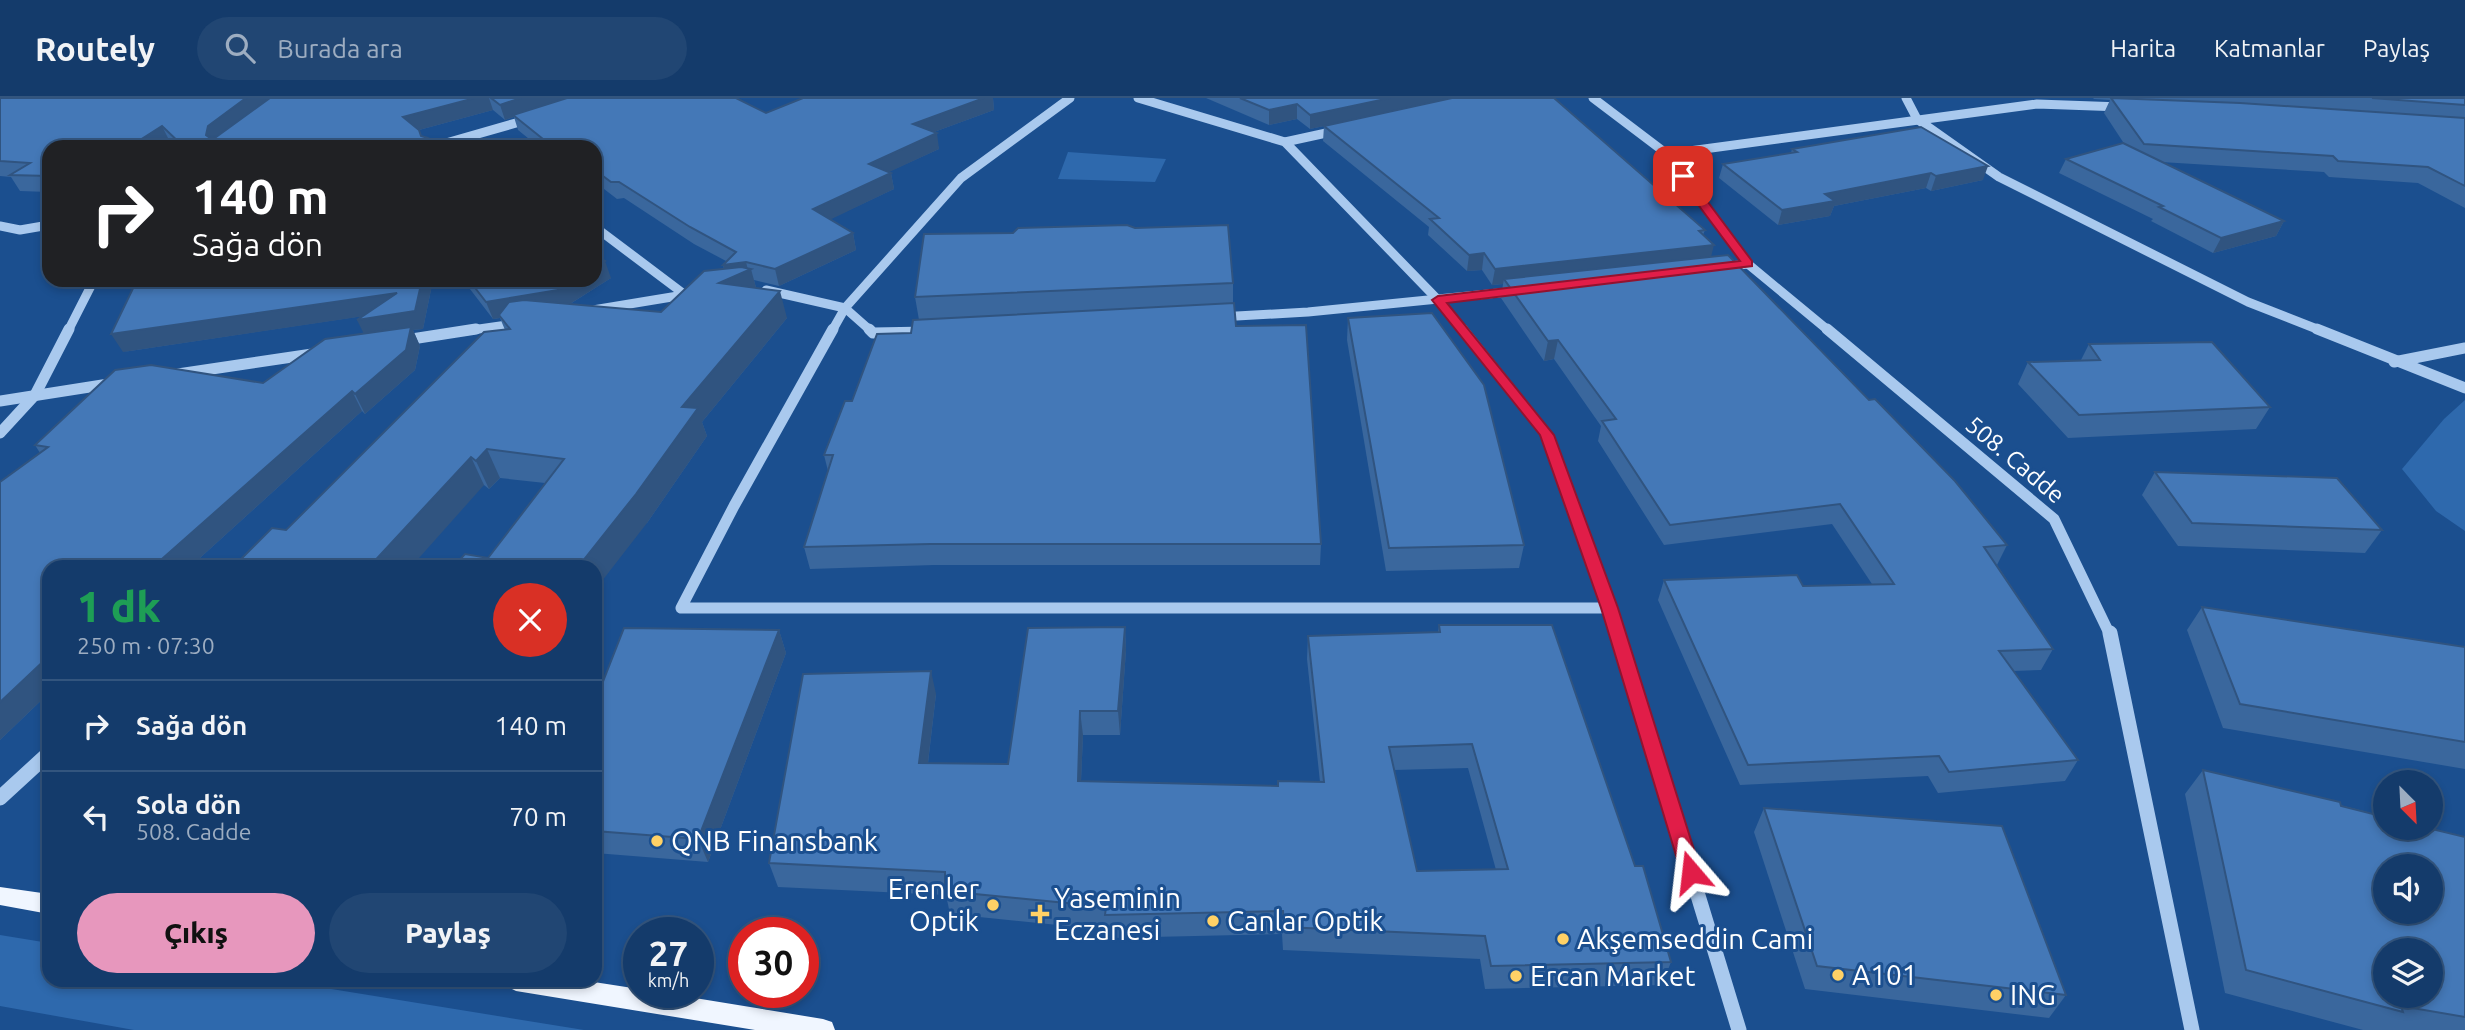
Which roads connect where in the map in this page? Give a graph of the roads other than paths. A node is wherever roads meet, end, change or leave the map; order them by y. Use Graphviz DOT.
graph roads {
  1 [pos="1070,98"];
  2 [pos="1138,98"];
  3 [pos="1593,98"];
  4 [pos="1906,98"];
  5 [pos="2134,107"];
  6 [pos="536,117"];
  7 [pos="1917,120"];
  8 [pos="1351,127"];
  9 [pos="479,139"];
  10 [pos="473,140"];
  11 [pos="1285,142"];
  12 [pos="1667,154"];
  13 [pos="0,226"];
  14 [pos="42,226"];
  15 [pos="20,230"];
  16 [pos="602,232"];
  17 [pos="0,235"];
  18 [pos="1748,264"];
  19 [pos="1708,268"];
  20 [pos="749,286"];
  21 [pos="89,287"];
  22 [pos="1533,289"];
  23 [pos="710,291"];
  24 [pos="684,294"];
  25 [pos="1438,300"];
  26 [pos="845,308"];
  27 [pos="580,312"];
  28 [pos="1212,317"];
  29 [pos="528,321"];
  30 [pos="515,324"];
  31 [pos="939,332"];
  32 [pos="392,342"];
  33 [pos="495,342"];
  34 [pos="2465,348"];
  35 [pos="337,350"];
  36 [pos="2394,362"];
  37 [pos="172,374"];
  38 [pos="131,381"];
  39 [pos="2465,388"];
  40 [pos="35,395"];
  41 [pos="0,401"];
  42 [pos="0,433"];
  43 [pos="1609,608"];
  44 [pos="42,759"];
  45 [pos="0,798"];
  46 [pos="0,896"];
  47 [pos="42,903"];
  48 [pos="559,987"];
  49 [pos="823,1030"];
  50 [pos="1740,1030"];
  51 [pos="2192,1030"];
  1 -- 26 [label="street"];
  2 -- 11 [label="street"];
  3 -- 12 [label="street, 508. Cadde"];
  4 -- 7 [label="street"];
  5 -- 7 [label="street"];
  6 -- 9 [label="street"];
  7 -- 12 [label="street"];
  7 -- 36 [label="street"];
  8 -- 11 [label="street"];
  9 -- 10 [label="street"];
  11 -- 25 [label="street"];
  12 -- 18 [label="street, 508. Cadde"];
  13 -- 15 [label="street"];
  14 -- 15 [label="street"];
  15 -- 17 [label="street"];
  16 -- 24 [label="street"];
  18 -- 19 [label="street"];
  18 -- 51 [label="street, 508. Cadde"];
  20 -- 26 [label="street"];
  21 -- 40 [label="street"];
  22 -- 25 [label="street"];
  23 -- 24 [label="street"];
  24 -- 27 [label="street"];
  25 -- 28 [label="street"];
  25 -- 43 [label="street"];
  26 -- 31 [label="street"];
  26 -- 43 [label="street"];
  29 -- 30 [label="street"];
  30 -- 32 [label="street"];
  30 -- 33 [label="street"];
  34 -- 36 [label="street"];
  35 -- 37 [label="street"];
  36 -- 39 [label="street"];
  38 -- 40 [label="street"];
  40 -- 41 [label="street"];
  40 -- 42 [label="street"];
  43 -- 50 [label="street"];
  44 -- 45 [label="street"];
  46 -- 47 [label="main road"];
  48 -- 49 [label="main road"];
}
